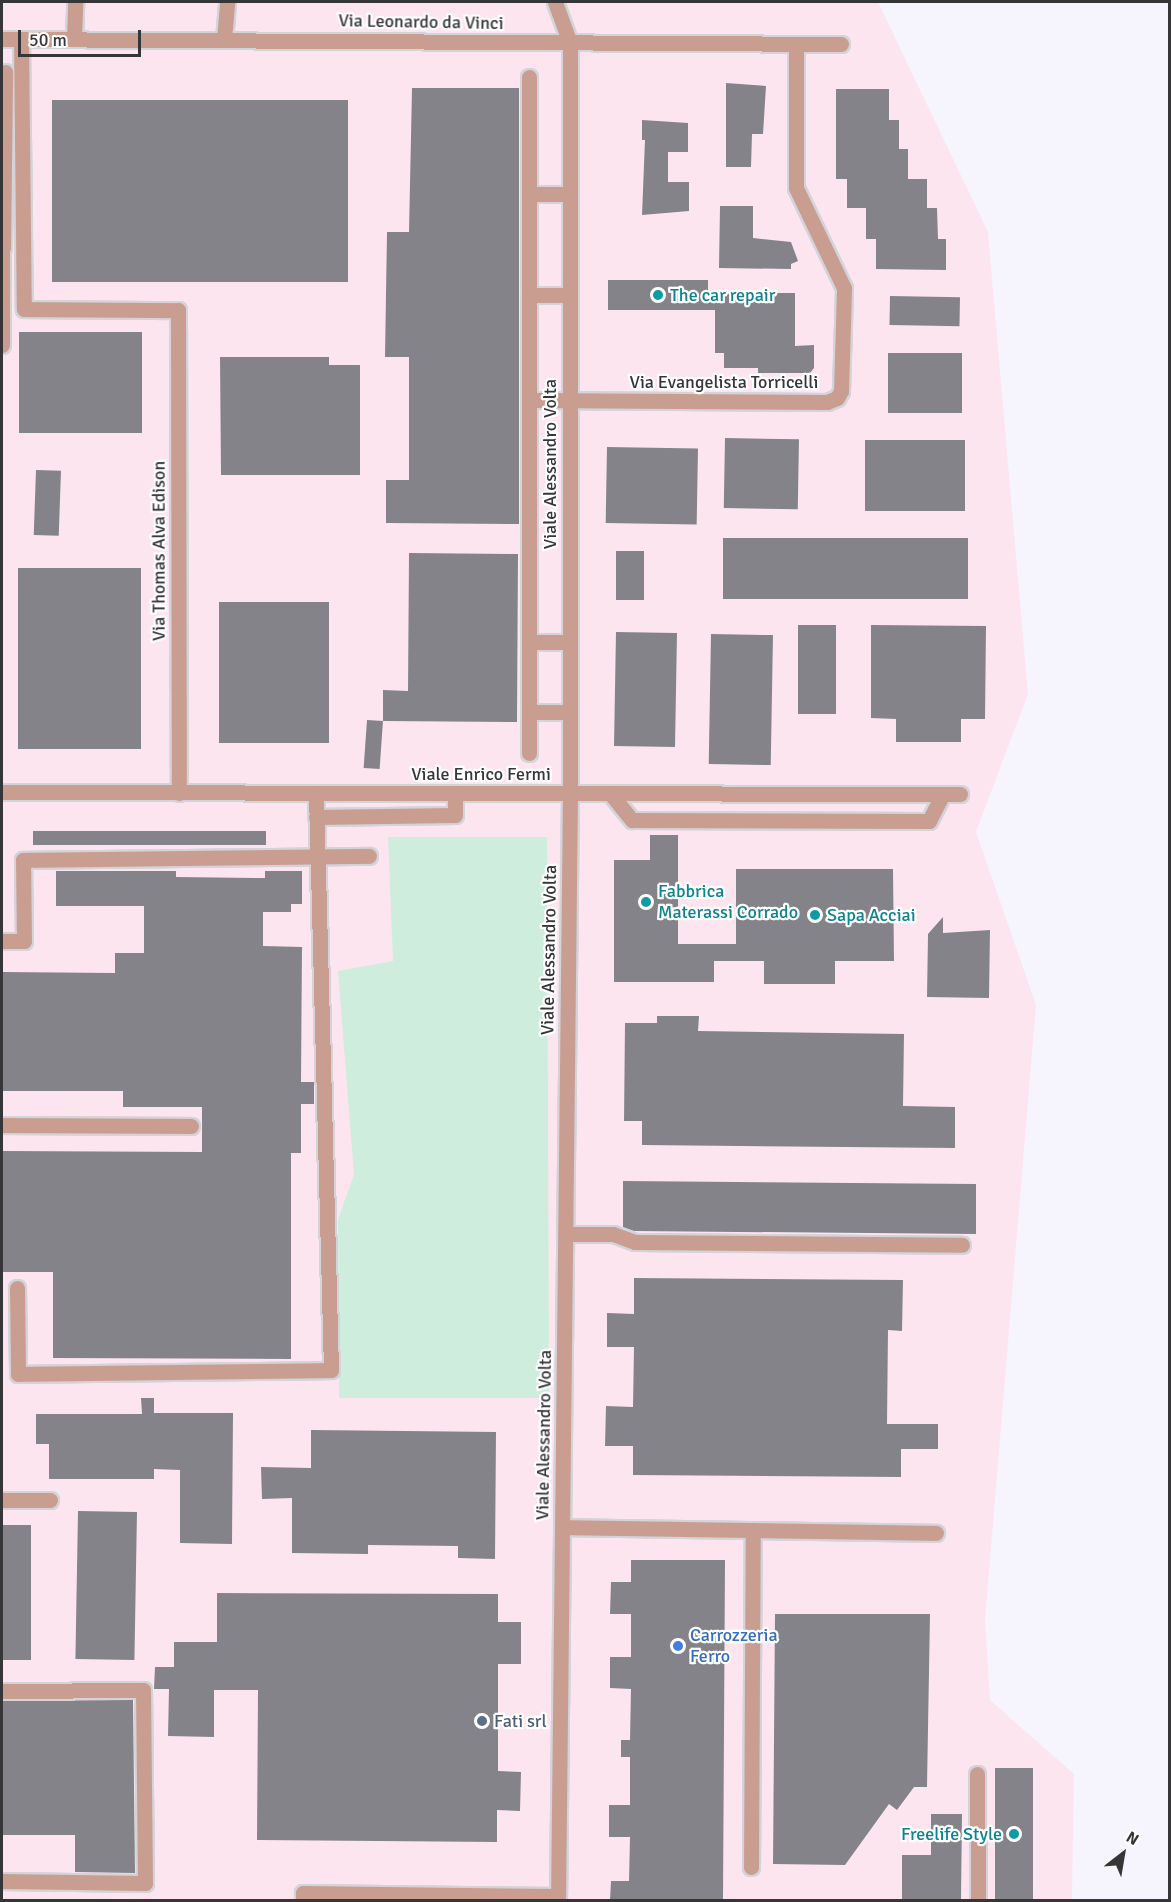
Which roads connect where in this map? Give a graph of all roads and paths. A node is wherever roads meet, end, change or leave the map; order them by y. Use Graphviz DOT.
graph roads {
  1 [pos="75,2"];
  2 [pos="227,2"];
  3 [pos="555,2"];
  4 [pos="2,39"];
  5 [pos="21,39"];
  6 [pos="74,39"];
  7 [pos="224,39"];
  8 [pos="570,43"];
  9 [pos="841,44"];
  10 [pos="796,45"];
  11 [pos="5,72"];
  12 [pos="528,77"];
  13 [pos="528,194"];
  14 [pos="569,194"];
  15 [pos="2,248"];
  16 [pos="529,295"];
  17 [pos="569,295"];
  18 [pos="2,345"];
  19 [pos="529,400"];
  20 [pos="569,400"];
  21 [pos="529,642"];
  22 [pos="570,642"];
  23 [pos="529,712"];
  24 [pos="570,712"];
  25 [pos="529,753"];
  26 [pos="2,792"];
  27 [pos="179,793"];
  28 [pos="316,793"];
  29 [pos="454,793"];
  30 [pos="570,793"];
  31 [pos="610,793"];
  32 [pos="943,794"];
  33 [pos="960,794"];
  34 [pos="316,817"];
  35 [pos="317,856"];
  36 [pos="369,856"];
  37 [pos="2,941"];
  38 [pos="2,1125"];
  39 [pos="190,1126"];
  40 [pos="566,1234"];
  41 [pos="962,1245"];
  42 [pos="17,1288"];
  43 [pos="2,1500"];
  44 [pos="50,1500"];
  45 [pos="562,1527"];
  46 [pos="753,1530"];
  47 [pos="936,1533"];
  48 [pos="2,1690"];
  49 [pos="977,1774"];
  50 [pos="751,1867"];
  51 [pos="2,1881"];
  52 [pos="524,1897"];
  53 [pos="558,1898"];
  54 [pos="303,1900"];
  55 [pos="978,1900"];
  1 -- 6 [label="street"];
  2 -- 7 [label="street"];
  3 -- 8 [label="street, Viale Alessandro Volta"];
  4 -- 5 [label="street, Via Leonardo da Vinci"];
  5 -- 6 [label="street, Via Leonardo da Vinci"];
  5 -- 27 [label="street, Via Thomas Alva Edison"];
  6 -- 7 [label="street, Via Leonardo da Vinci"];
  7 -- 8 [label="street, Via Leonardo da Vinci"];
  8 -- 10 [label="street, Via Leonardo da Vinci"];
  8 -- 14 [label="street, Viale Alessandro Volta"];
  9 -- 10 [label="street, Via Leonardo da Vinci"];
  10 -- 20 [label="street, Via Evangelista Torricelli"];
  11 -- 15 [label="street"];
  12 -- 13 [label="street"];
  13 -- 14 [label="street"];
  13 -- 16 [label="street"];
  14 -- 17 [label="street, Viale Alessandro Volta"];
  15 -- 18 [label="street"];
  16 -- 17 [label="street"];
  16 -- 19 [label="street"];
  17 -- 20 [label="street, Viale Alessandro Volta"];
  19 -- 20 [label="street"];
  19 -- 21 [label="street"];
  20 -- 22 [label="street, Viale Alessandro Volta"];
  21 -- 22 [label="street"];
  21 -- 23 [label="street"];
  22 -- 24 [label="street, Viale Alessandro Volta"];
  23 -- 24 [label="street"];
  23 -- 25 [label="street"];
  24 -- 30 [label="street, Viale Alessandro Volta"];
  26 -- 27 [label="street, Viale Enrico Fermi"];
  27 -- 28 [label="street, Viale Enrico Fermi"];
  28 -- 29 [label="street, Viale Enrico Fermi"];
  28 -- 34 [label="street"];
  29 -- 30 [label="street, Viale Enrico Fermi"];
  29 -- 34 [label="street"];
  30 -- 31 [label="street, Viale Enrico Fermi"];
  30 -- 40 [label="street, Viale Alessandro Volta"];
  31 -- 32 [label="street, Viale Enrico Fermi"];
  31 -- 32 [label="street"];
  32 -- 33 [label="street, Viale Enrico Fermi"];
  34 -- 35 [label="street"];
  35 -- 36 [label="street"];
  35 -- 37 [label="street"];
  35 -- 42 [label="street"];
  38 -- 39 [label="street"];
  40 -- 41 [label="street"];
  40 -- 45 [label="street, Viale Alessandro Volta"];
  43 -- 44 [label="street"];
  45 -- 46 [label="street"];
  45 -- 53 [label="street, Viale Alessandro Volta"];
  46 -- 47 [label="street"];
  46 -- 50 [label="street"];
  48 -- 51 [label="street"];
  49 -- 55 [label="street"];
  52 -- 53 [label="street"];
  52 -- 54 [label="street"];
}
